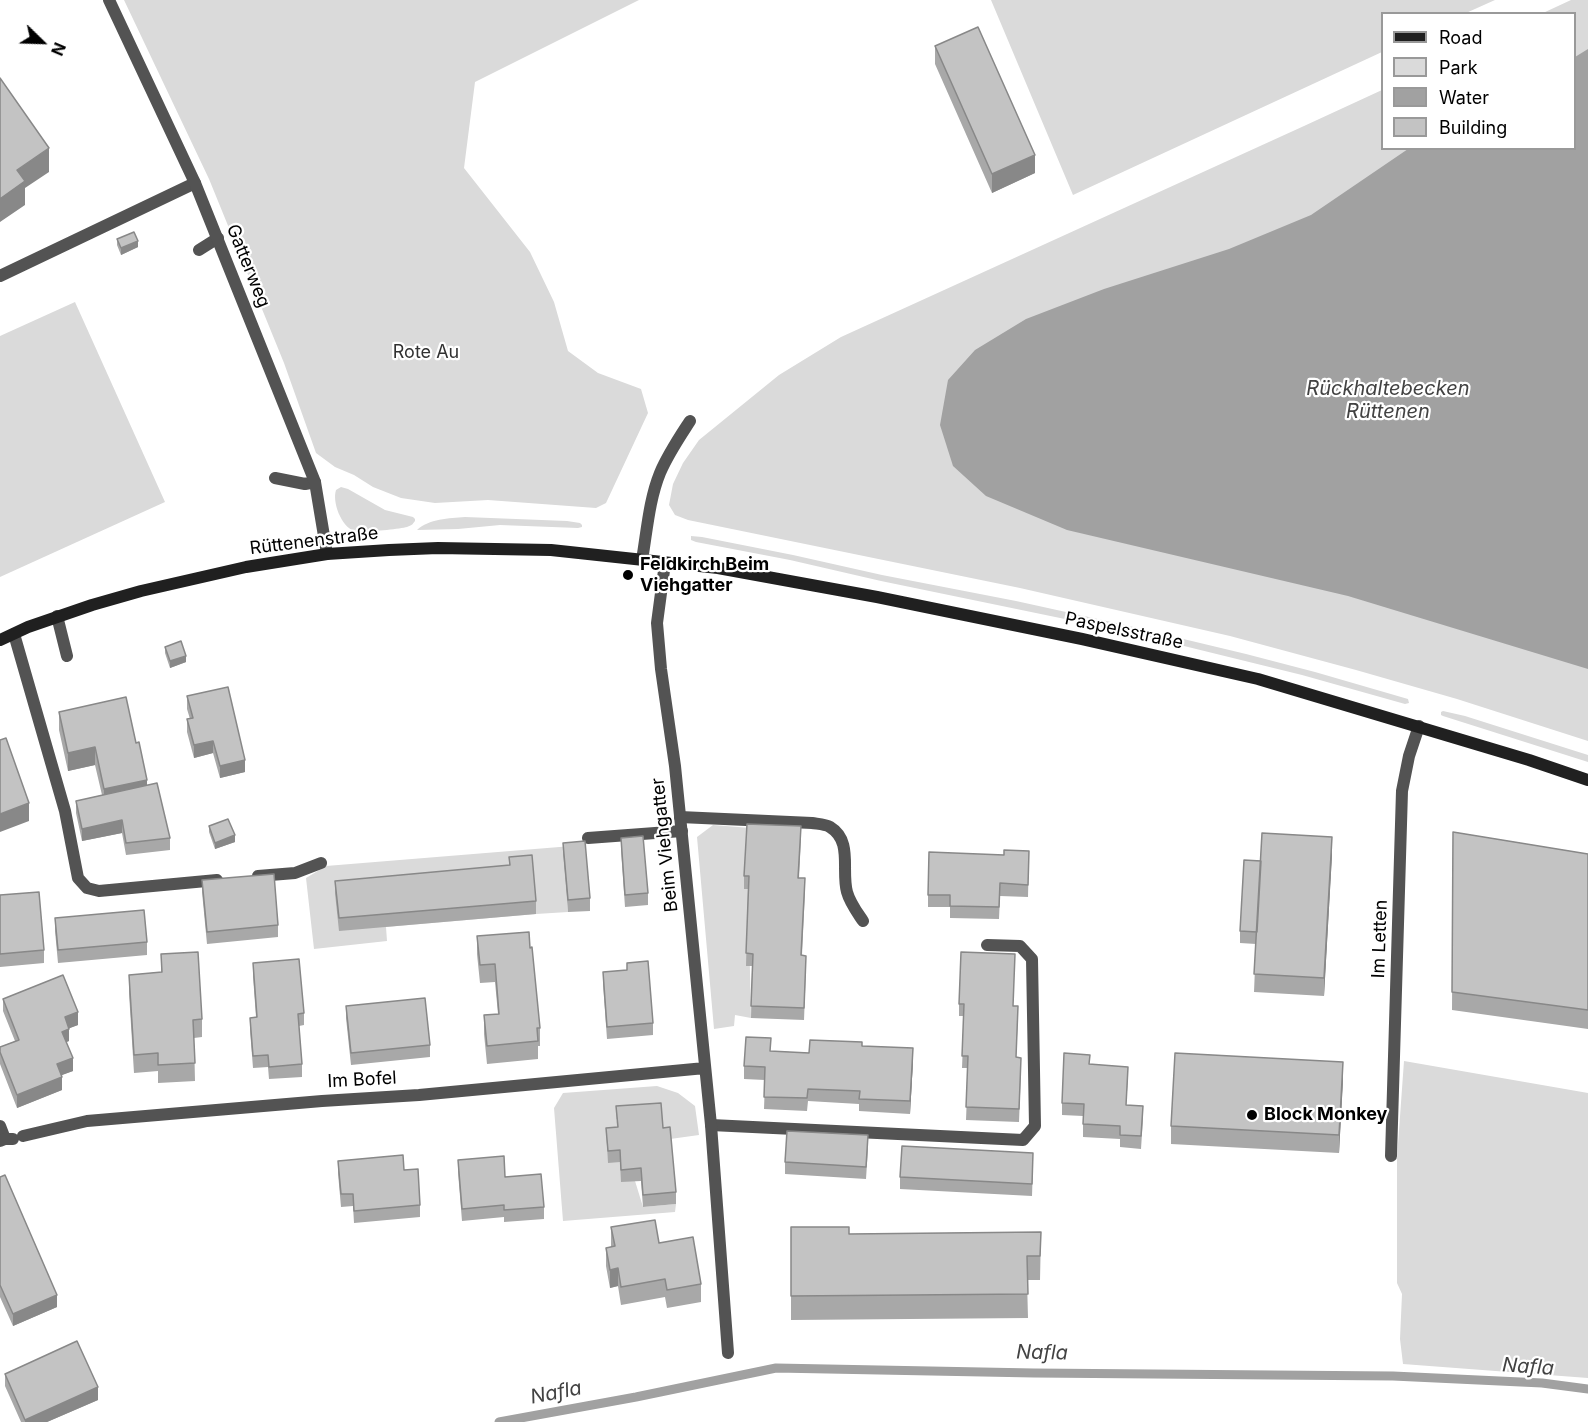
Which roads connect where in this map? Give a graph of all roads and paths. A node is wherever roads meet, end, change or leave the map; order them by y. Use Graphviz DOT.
graph roads {
  1 [pos="109,0"];
  2 [pos="195,183"];
  3 [pos="218,238"];
  4 [pos="200,250"];
  5 [pos="0,276"];
  6 [pos="690,421"];
  7 [pos="275,478"];
  8 [pos="315,482"];
  9 [pos="327,554"];
  10 [pos="642,560"];
  11 [pos="665,563"];
  12 [pos="57,616"];
  13 [pos="14,634"];
  14 [pos="0,640"];
  15 [pos="67,656"];
  16 [pos="1419,726"];
  17 [pos="1588,780"];
  18 [pos="680,817"];
  19 [pos="681,831"];
  20 [pos="588,838"];
  21 [pos="321,863"];
  22 [pos="248,877"];
  23 [pos="225,880"];
  24 [pos="863,921"];
  25 [pos="987,945"];
  26 [pos="705,1068"];
  27 [pos="711,1125"];
  28 [pos="0,1126"];
  29 [pos="10,1139"];
  30 [pos="1391,1156"];
  31 [pos="728,1353"];
  1 -- 2 [label="street, Gatterweg"];
  2 -- 3 [label="street, Gatterweg"];
  2 -- 5 [label="street"];
  3 -- 4 [label="street"];
  3 -- 8 [label="street, Gatterweg"];
  6 -- 10 [label="street"];
  7 -- 8 [label="street"];
  8 -- 9 [label="street, Gatterweg"];
  9 -- 10 [label="main road, Rüttenenstraße"];
  9 -- 12 [label="main road, Rüttenenstraße"];
  10 -- 11 [label="main road, Paspelsstraße"];
  11 -- 16 [label="main road, Paspelsstraße"];
  11 -- 18 [label="street, Beim Viehgatter"];
  12 -- 13 [label="main road, Rüttenenstraße"];
  12 -- 15 [label="street"];
  13 -- 14 [label="main road, Rüttenenstraße"];
  13 -- 23 [label="street"];
  16 -- 17 [label="main road, Paspelsstraße"];
  16 -- 30 [label="street, Im Letten"];
  18 -- 19 [label="street, Beim Viehgatter"];
  18 -- 24 [label="street"];
  19 -- 20 [label="street"];
  19 -- 26 [label="street, Beim Viehgatter"];
  21 -- 22 [label="street"];
  25 -- 27 [label="street"];
  26 -- 27 [label="street, Beim Viehgatter"];
  26 -- 29 [label="street, Im Bofel"];
  27 -- 31 [label="street, Beim Viehgatter"];
  28 -- 29 [label="street"];
}
